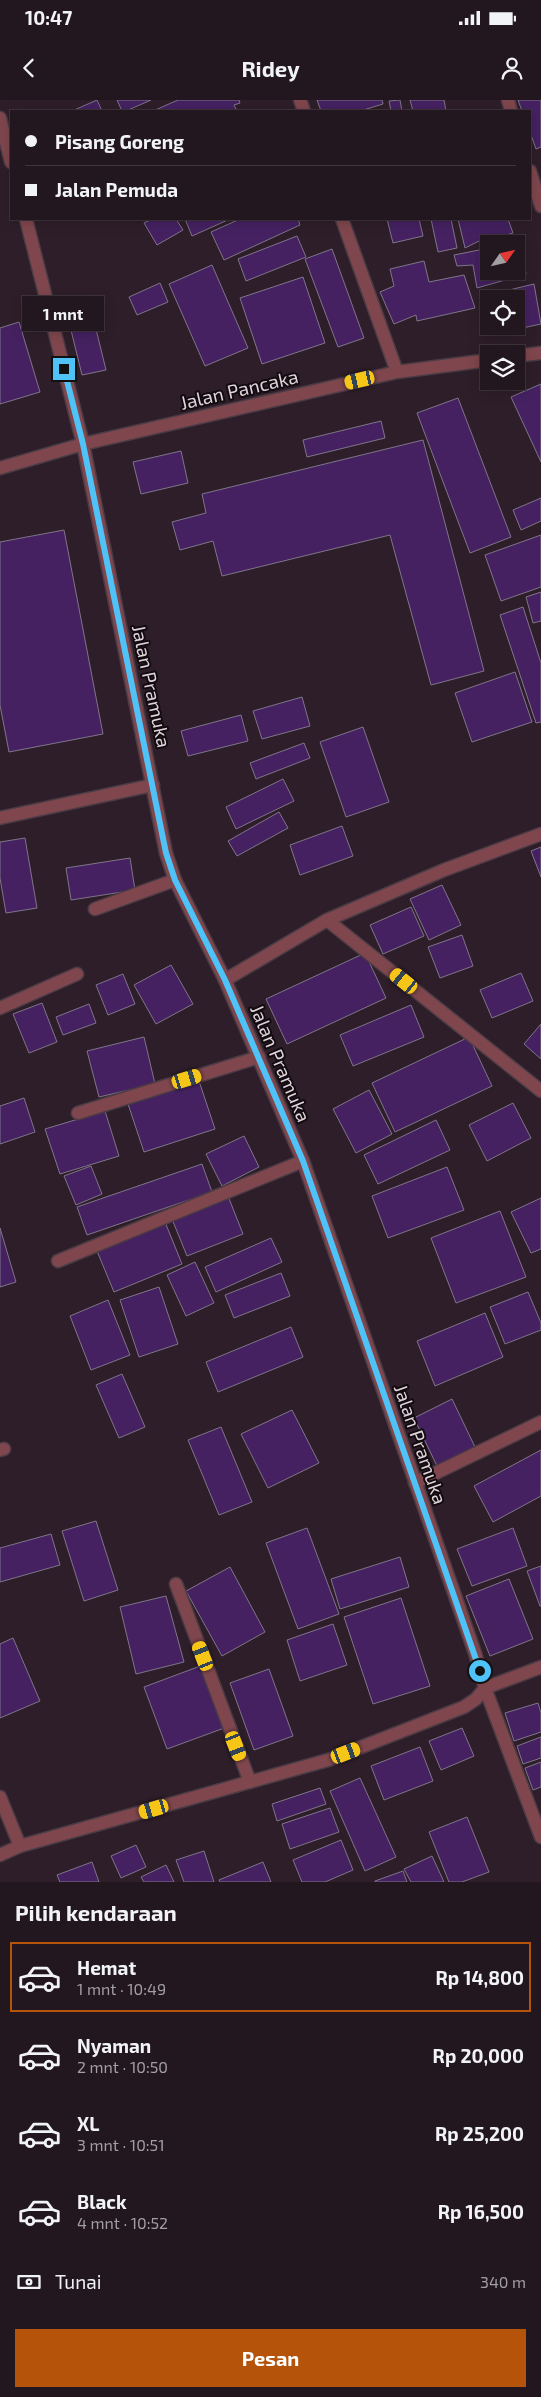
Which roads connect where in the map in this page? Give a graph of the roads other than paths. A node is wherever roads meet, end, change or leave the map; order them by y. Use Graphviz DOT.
graph roads {
  1 [pos="0,118"];
  2 [pos="10,158"];
  3 [pos="531,174"];
  4 [pos="541,206"];
  5 [pos="26,220"];
  6 [pos="342,220"];
  7 [pos="541,353"];
  8 [pos="525,355"];
  9 [pos="480,361"];
  10 [pos="397,372"];
  11 [pos="83,444"];
  12 [pos="0,468"];
  13 [pos="153,785"];
  14 [pos="0,818"];
  15 [pos="541,834"];
  16 [pos="175,880"];
  17 [pos="95,909"];
  18 [pos="327,920"];
  19 [pos="77,974"];
  20 [pos="225,980"];
  21 [pos="0,1008"];
  22 [pos="260,1057"];
  23 [pos="541,1091"];
  24 [pos="78,1112"];
  25 [pos="303,1161"];
  26 [pos="58,1261"];
  27 [pos="541,1422"];
  28 [pos="415,1483"];
  29 [pos="176,1584"];
  30 [pos="541,1667"];
  31 [pos="484,1688"];
  32 [pos="250,1782"];
  33 [pos="0,1797"];
  34 [pos="541,1837"];
  35 [pos="20,1846"];
  36 [pos="0,1855"];
  1 -- 2 [label="street"];
  3 -- 4 [label="street"];
  5 -- 11 [label="street, Jalan Pramuka"];
  6 -- 10 [label="street"];
  7 -- 8 [label="street"];
  9 -- 10 [label="street, Jalan Pancaka"];
  10 -- 11 [label="street, Jalan Pancaka"];
  11 -- 12 [label="street, Jalan Pancaka"];
  11 -- 13 [label="street, Jalan Pramuka"];
  13 -- 14 [label="street"];
  13 -- 16 [label="street, Jalan Pramuka"];
  15 -- 18 [label="street"];
  16 -- 17 [label="street"];
  16 -- 20 [label="street, Jalan Pramuka"];
  18 -- 20 [label="street"];
  18 -- 23 [label="street"];
  19 -- 21 [label="street"];
  20 -- 22 [label="street, Jalan Pramuka"];
  22 -- 24 [label="street"];
  22 -- 25 [label="street, Jalan Pramuka"];
  25 -- 26 [label="street"];
  25 -- 28 [label="street, Jalan Pramuka"];
  27 -- 28 [label="street"];
  28 -- 31 [label="street, Jalan Pramuka"];
  29 -- 32 [label="street"];
  30 -- 31 [label="street"];
  31 -- 32 [label="street"];
  31 -- 34 [label="street, Jalan Pramuka"];
  32 -- 35 [label="street"];
  33 -- 35 [label="street"];
  35 -- 36 [label="street"];
}
